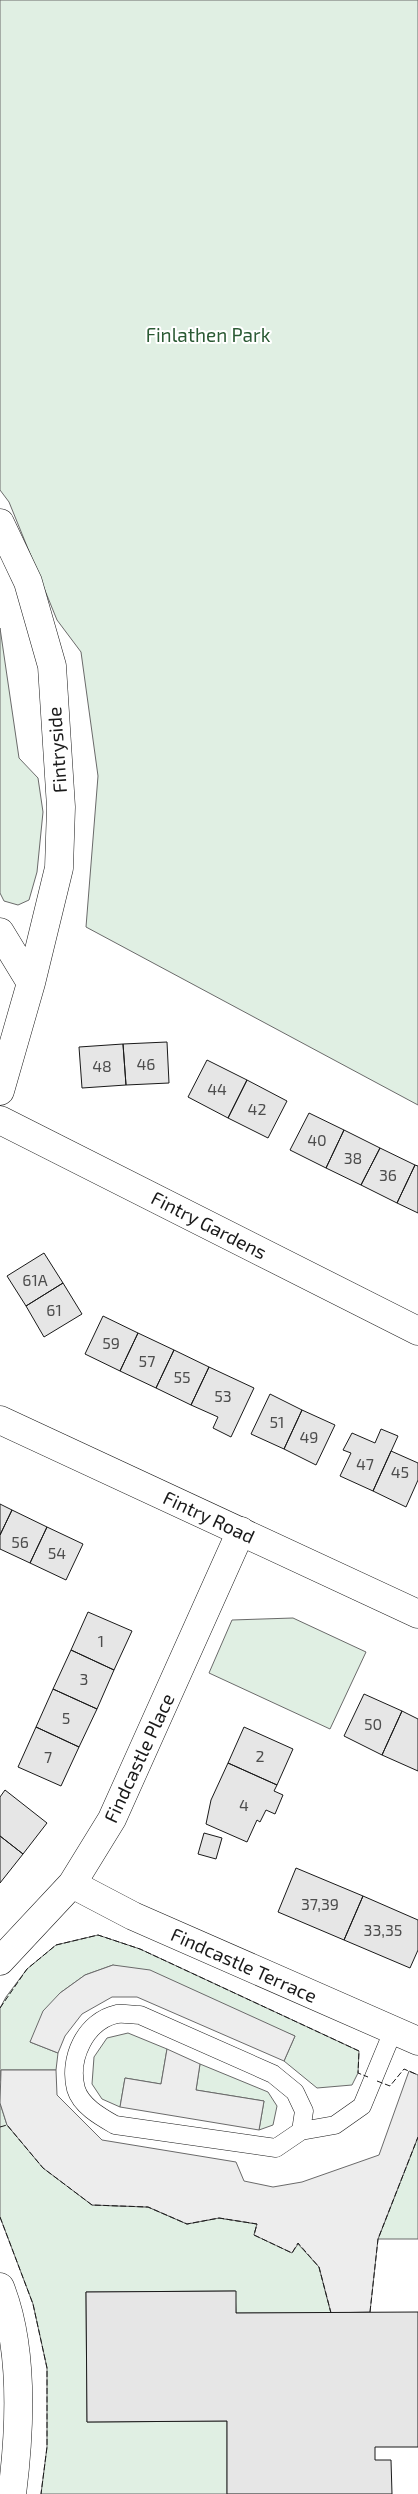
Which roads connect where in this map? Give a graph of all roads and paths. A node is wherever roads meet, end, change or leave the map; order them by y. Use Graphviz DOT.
graph roads {
  1 [pos="0,524"];
  2 [pos="0,932"];
  3 [pos="31,983"];
  4 [pos="0,1091"];
  5 [pos="0,1120"];
  6 [pos="418,1331"];
  7 [pos="0,1420"];
  8 [pos="241,1532"];
  9 [pos="418,1614"];
  10 [pos="72,1884"];
  11 [pos="0,1961"];
  12 [pos="393,2031"];
  13 [pos="418,2042"];
  14 [pos="301,2131"];
  15 [pos="0,2287"];
  16 [pos="12,2494"];
  1 -- 3 [label="street, Fintryside"];
  2 -- 3 [label="street"];
  3 -- 4 [label="street, Fintryside"];
  5 -- 6 [label="street, Fintry Gardens"];
  7 -- 8 [label="street, Fintry Road"];
  8 -- 9 [label="street, Fintry Road"];
  8 -- 10 [label="street, Findcastle Place"];
  10 -- 11 [label="street, Findcastle Place"];
  10 -- 12 [label="street, Findcastle Terrace"];
  12 -- 13 [label="street, Findcastle Terrace"];
  12 -- 14 [label="lane"];
  14 -- 14 [label="lane"];
  15 -- 16 [label="street"];
}
